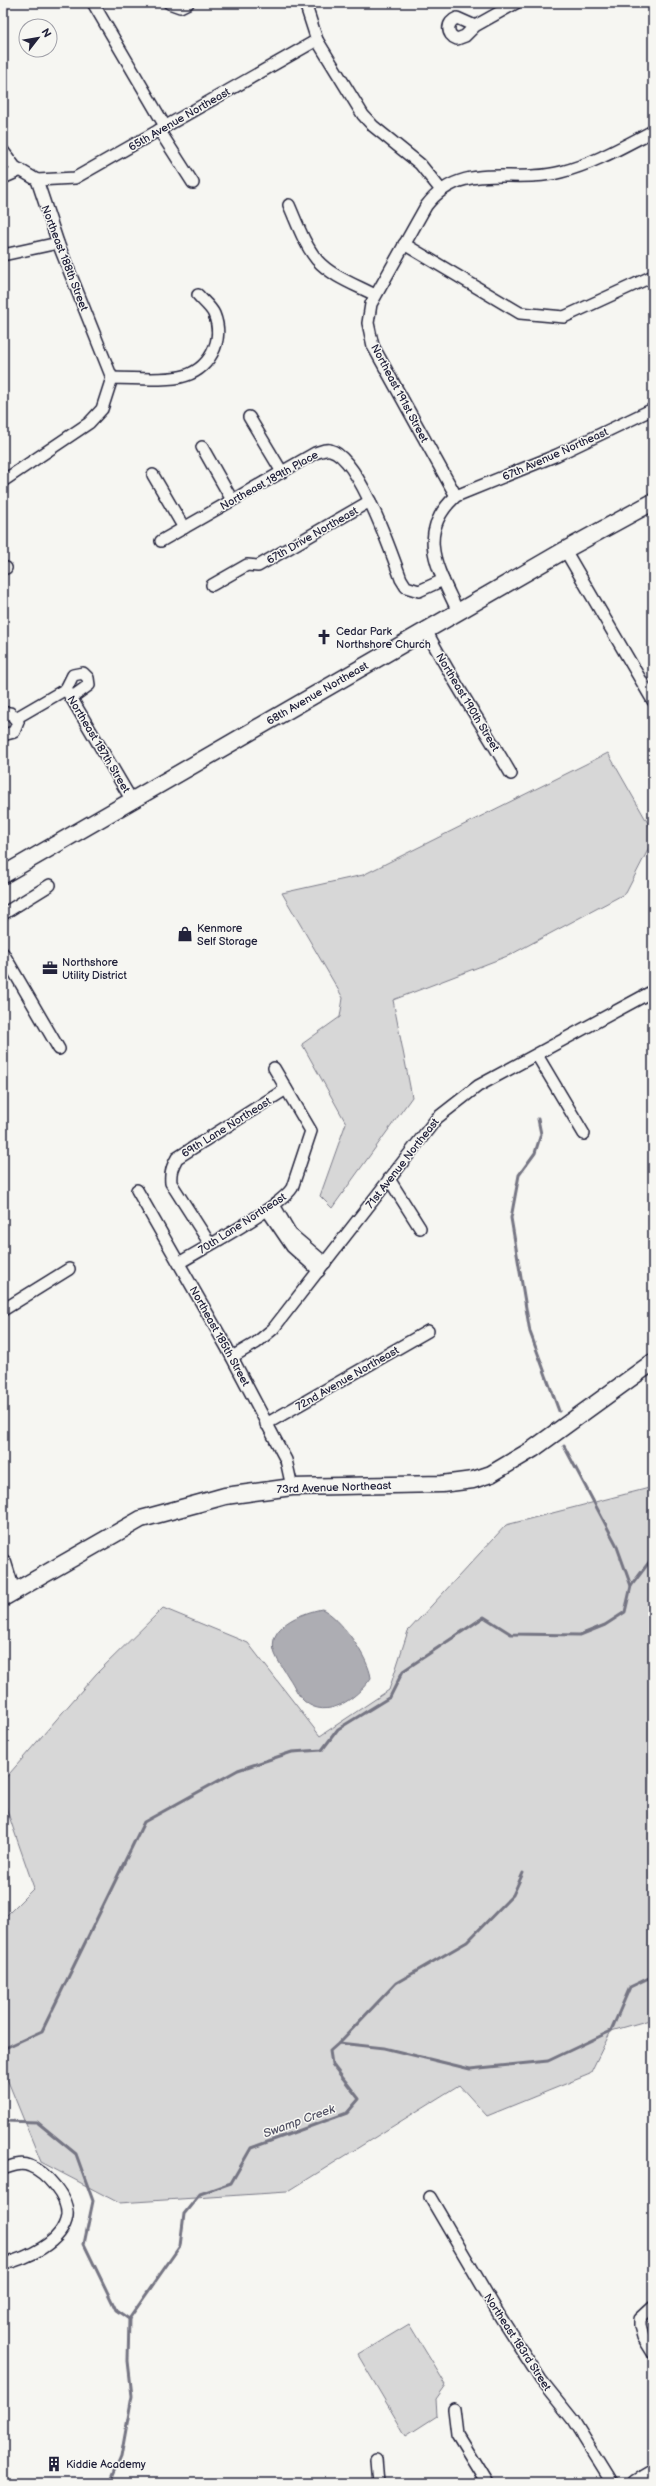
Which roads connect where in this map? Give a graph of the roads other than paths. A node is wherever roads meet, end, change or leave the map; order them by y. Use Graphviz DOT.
graph roads {
  1 [pos="93,3"];
  2 [pos="169,3"];
  3 [pos="188,3"];
  4 [pos="305,3"];
  5 [pos="516,3"];
  6 [pos="475,26"];
  7 [pos="317,40"];
  8 [pos="162,128"];
  9 [pos="653,131"];
  10 [pos="3,151"];
  11 [pos="20,170"];
  12 [pos="3,178"];
  13 [pos="36,180"];
  14 [pos="193,183"];
  15 [pos="441,190"];
  16 [pos="289,204"];
  17 [pos="58,243"];
  18 [pos="404,244"];
  19 [pos="3,255"];
  20 [pos="653,276"];
  21 [pos="198,295"];
  22 [pos="375,295"];
  23 [pos="112,378"];
  24 [pos="653,409"];
  25 [pos="249,417"];
  26 [pos="202,447"];
  27 [pos="282,472"];
  28 [pos="153,474"];
  29 [pos="3,481"];
  30 [pos="456,496"];
  31 [pos="232,500"];
  32 [pos="370,502"];
  33 [pos="653,502"];
  34 [pos="184,528"];
  35 [pos="161,541"];
  36 [pos="565,550"];
  37 [pos="443,580"];
  38 [pos="212,585"];
  39 [pos="458,612"];
  40 [pos="426,630"];
  41 [pos="653,701"];
  42 [pos="3,713"];
  43 [pos="16,718"];
  44 [pos="3,735"];
  45 [pos="511,774"];
  46 [pos="131,799"];
  47 [pos="3,875"];
  48 [pos="50,885"];
  49 [pos="3,914"];
  50 [pos="3,953"];
  51 [pos="653,992"];
  52 [pos="59,1049"];
  53 [pos="537,1055"];
  54 [pos="274,1068"];
  55 [pos="286,1089"];
  56 [pos="584,1134"];
  57 [pos="389,1179"];
  58 [pos="137,1190"];
  59 [pos="270,1207"];
  60 [pos="420,1228"];
  61 [pos="210,1244"];
  62 [pos="179,1263"];
  63 [pos="322,1267"];
  64 [pos="69,1269"];
  65 [pos="3,1310"];
  66 [pos="428,1331"];
  67 [pos="232,1357"];
  68 [pos="653,1362"];
  69 [pos="266,1424"];
  70 [pos="292,1487"];
  71 [pos="3,1563"];
  72 [pos="8,1595"];
  73 [pos="3,2169"];
  74 [pos="430,2197"];
  75 [pos="3,2264"];
  76 [pos="653,2307"];
  77 [pos="653,2353"];
  78 [pos="454,2409"];
  79 [pos="376,2459"];
  80 [pos="653,2473"];
  81 [pos="378,2483"];
  82 [pos="487,2483"];
  83 [pos="612,2483"];
  84 [pos="636,2483"];
  1 -- 8 [label="street"];
  2 -- 3 [label="street"];
  4 -- 7 [label="street"];
  5 -- 6 [label="street"];
  7 -- 8 [label="street, 65th Avenue Northeast"];
  7 -- 15 [label="street"];
  8 -- 13 [label="street, 65th Avenue Northeast"];
  8 -- 14 [label="street"];
  9 -- 15 [label="street, Northeast 191st Street"];
  10 -- 11 [label="street"];
  11 -- 12 [label="street"];
  11 -- 13 [label="street"];
  13 -- 17 [label="street, Northeast 188th Street"];
  15 -- 18 [label="street, Northeast 191st Street"];
  16 -- 22 [label="street"];
  17 -- 19 [label="street"];
  17 -- 23 [label="street, Northeast 188th Street"];
  18 -- 20 [label="street"];
  18 -- 22 [label="street, Northeast 191st Street"];
  21 -- 23 [label="street"];
  22 -- 30 [label="street, Northeast 191st Street"];
  23 -- 29 [label="street"];
  24 -- 30 [label="street, 67th Avenue Northeast"];
  25 -- 27 [label="street"];
  26 -- 31 [label="street"];
  27 -- 31 [label="street, Northeast 189th Place"];
  27 -- 32 [label="street, Northeast 189th Place"];
  28 -- 34 [label="street"];
  30 -- 37 [label="street"];
  31 -- 34 [label="street, Northeast 189th Place"];
  32 -- 37 [label="street, Northeast 189th Place"];
  32 -- 38 [label="street, 67th Drive Northeast"];
  33 -- 36 [label="street, 68th Avenue Northeast"];
  34 -- 35 [label="street, Northeast 189th Place"];
  36 -- 39 [label="street, 68th Avenue Northeast"];
  36 -- 41 [label="street"];
  37 -- 39 [label="street"];
  39 -- 40 [label="street, 68th Avenue Northeast"];
  40 -- 45 [label="street, Northeast 190th Street"];
  40 -- 46 [label="street, 68th Avenue Northeast"];
  42 -- 43 [label="street"];
  43 -- 44 [label="street"];
  43 -- 46 [label="street, Northeast 187th Street"];
  46 -- 47 [label="street, 68th Avenue Northeast"];
  48 -- 49 [label="street"];
  50 -- 52 [label="street"];
  51 -- 53 [label="street, 71st Avenue Northeast"];
  53 -- 56 [label="street"];
  53 -- 57 [label="street, 71st Avenue Northeast"];
  54 -- 55 [label="street"];
  55 -- 59 [label="street, 70th Lane Northeast"];
  55 -- 61 [label="street, 69th Lane Northeast"];
  57 -- 60 [label="street"];
  57 -- 63 [label="street, 71st Avenue Northeast"];
  58 -- 62 [label="street, Northeast 185th Street"];
  59 -- 61 [label="street, 70th Lane Northeast"];
  59 -- 63 [label="street"];
  61 -- 62 [label="street, 70th Lane Northeast"];
  62 -- 67 [label="street, Northeast 185th Street"];
  63 -- 67 [label="street, 71st Avenue Northeast"];
  64 -- 65 [label="street"];
  66 -- 69 [label="street, 72nd Avenue Northeast"];
  67 -- 69 [label="street, Northeast 185th Street"];
  68 -- 70 [label="street, 73rd Avenue Northeast"];
  69 -- 70 [label="street, Northeast 185th Street"];
  70 -- 72 [label="street, 73rd Avenue Northeast"];
  71 -- 72 [label="street"];
  73 -- 75 [label="street"];
  74 -- 83 [label="street, Northeast 183rd Street"];
  76 -- 77 [label="street"];
  78 -- 82 [label="street"];
  79 -- 81 [label="street"];
  80 -- 84 [label="street"];
}
